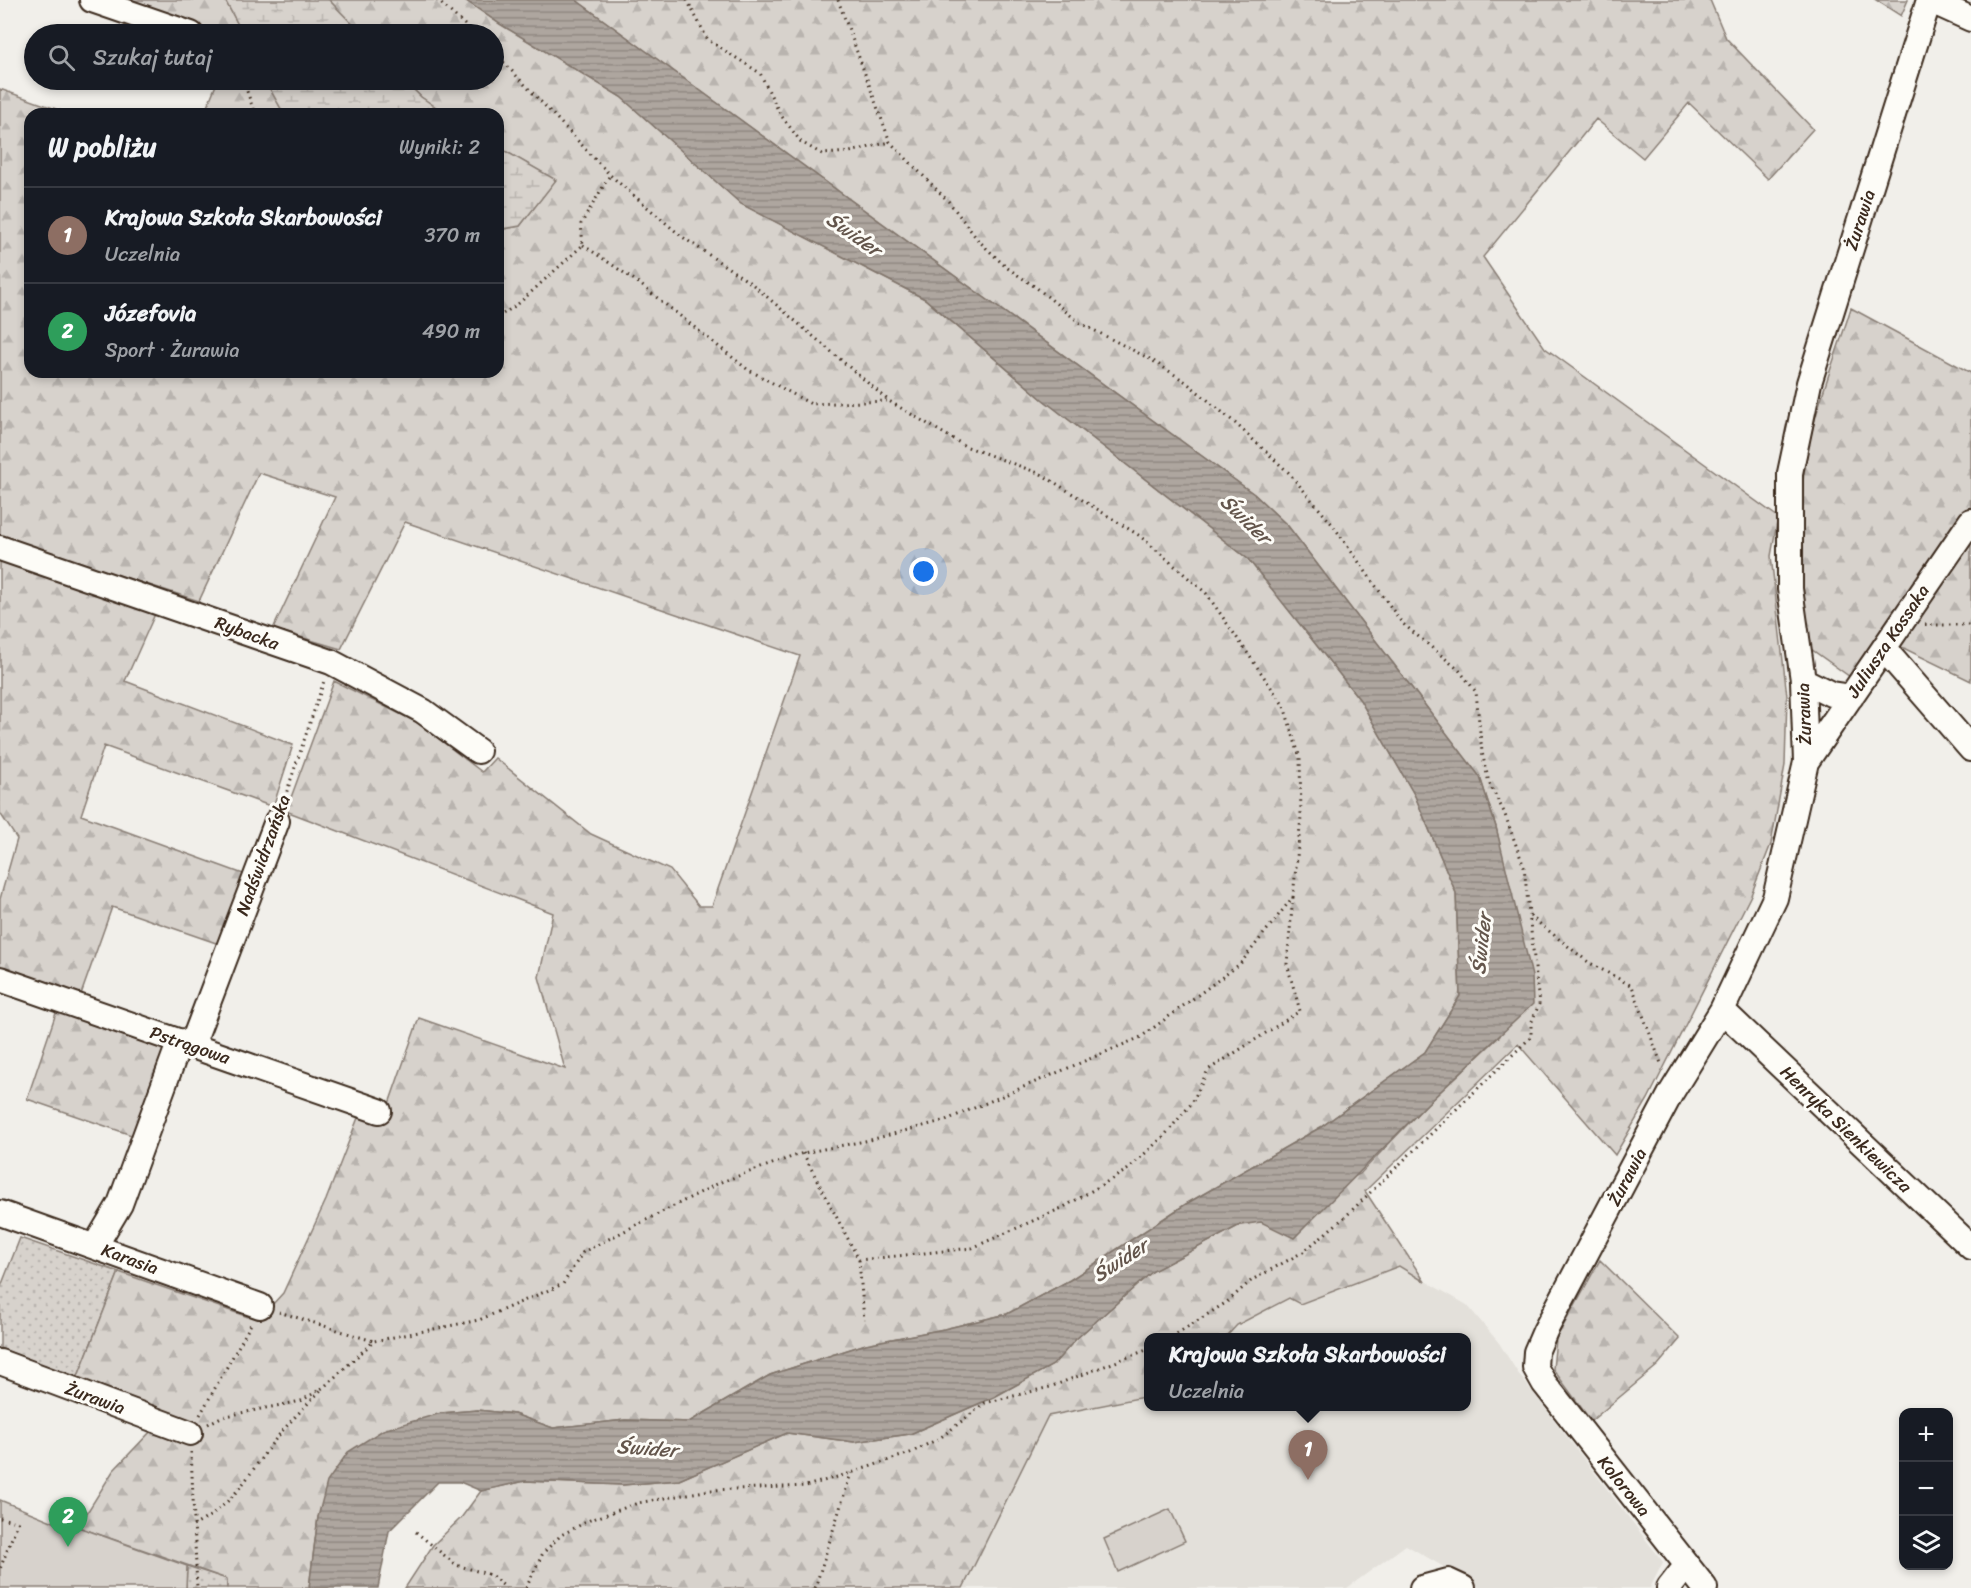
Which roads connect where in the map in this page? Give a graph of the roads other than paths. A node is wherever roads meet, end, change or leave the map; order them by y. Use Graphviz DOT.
graph roads {
  1 [pos="92,0"];
  2 [pos="1929,0"];
  3 [pos="1971,19"];
  4 [pos="162,24"];
  5 [pos="1971,521"];
  6 [pos="0,548"];
  7 [pos="1884,649"];
  8 [pos="1803,680"];
  9 [pos="1851,697"];
  10 [pos="1971,748"];
  11 [pos="478,751"];
  12 [pos="1806,762"];
  13 [pos="277,821"];
  14 [pos="0,979"];
  15 [pos="1722,1010"];
  16 [pos="186,1043"];
  17 [pos="379,1111"];
  18 [pos="0,1213"];
  19 [pos="95,1246"];
  20 [pos="1971,1247"];
  21 [pos="260,1306"];
  22 [pos="0,1362"];
  23 [pos="1544,1383"];
  24 [pos="190,1433"];
  25 [pos="1688,1565"];
  26 [pos="1422,1588"];
  27 [pos="1463,1588"];
  28 [pos="1669,1588"];
  29 [pos="1705,1588"];
  1 -- 4 [label="street"];
  2 -- 3 [label="street"];
  2 -- 8 [label="street, Żurawia"];
  5 -- 7 [label="street, Juliusza Kossaka"];
  6 -- 11 [label="street, Rybacka"];
  7 -- 9 [label="street, Juliusza Kossaka"];
  7 -- 10 [label="street"];
  8 -- 9 [label="street"];
  8 -- 12 [label="street, Żurawia"];
  9 -- 12 [label="street, Juliusza Kossaka"];
  12 -- 15 [label="street, Żurawia"];
  13 -- 16 [label="street, Nadświdrzańska"];
  14 -- 16 [label="street, Pstrągowa"];
  15 -- 20 [label="street, Henryka Sienkiewicza"];
  15 -- 23 [label="street, Żurawia"];
  16 -- 17 [label="street, Pstrągowa"];
  16 -- 19 [label="street, Nadświdrzańska"];
  18 -- 19 [label="street, Karasia"];
  19 -- 21 [label="street, Karasia"];
  22 -- 24 [label="street, Żurawia"];
  23 -- 25 [label="street, Kolorowa"];
  25 -- 28 [label="street"];
  25 -- 29 [label="street, Kolorowa"];
  26 -- 27 [label="street"];
}
